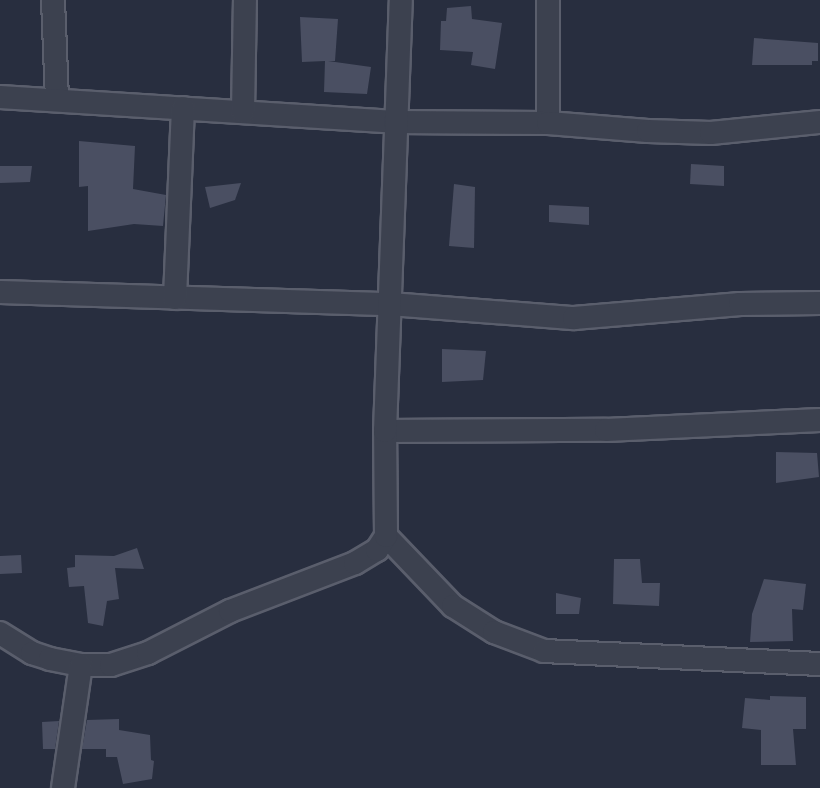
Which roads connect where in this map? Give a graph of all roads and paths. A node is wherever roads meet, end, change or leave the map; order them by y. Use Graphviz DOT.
graph roads {
  1 [pos="53,0"];
  2 [pos="244,0"];
  3 [pos="401,0"];
  4 [pos="548,0"];
  5 [pos="0,97"];
  6 [pos="57,100"];
  7 [pos="183,108"];
  8 [pos="243,112"];
  9 [pos="394,122"];
  10 [pos="820,122"];
  11 [pos="548,123"];
  12 [pos="0,292"];
  13 [pos="175,298"];
  14 [pos="820,303"];
  15 [pos="390,304"];
  16 [pos="820,420"];
  17 [pos="385,431"];
  18 [pos="386,536"];
  19 [pos="0,633"];
  20 [pos="820,664"];
  21 [pos="81,665"];
  22 [pos="63,788"];
  1 -- 6 [label="street"];
  2 -- 8 [label="street"];
  3 -- 9 [label="street"];
  4 -- 11 [label="street"];
  5 -- 6 [label="street"];
  6 -- 7 [label="street"];
  7 -- 8 [label="street"];
  7 -- 13 [label="street"];
  8 -- 9 [label="street"];
  9 -- 11 [label="street"];
  9 -- 15 [label="street"];
  10 -- 11 [label="street"];
  12 -- 13 [label="street"];
  13 -- 15 [label="street"];
  14 -- 15 [label="street"];
  15 -- 17 [label="street"];
  16 -- 17 [label="street"];
  17 -- 18 [label="street"];
  18 -- 20 [label="street"];
  18 -- 21 [label="street"];
  19 -- 21 [label="street"];
  21 -- 22 [label="street"];
}
